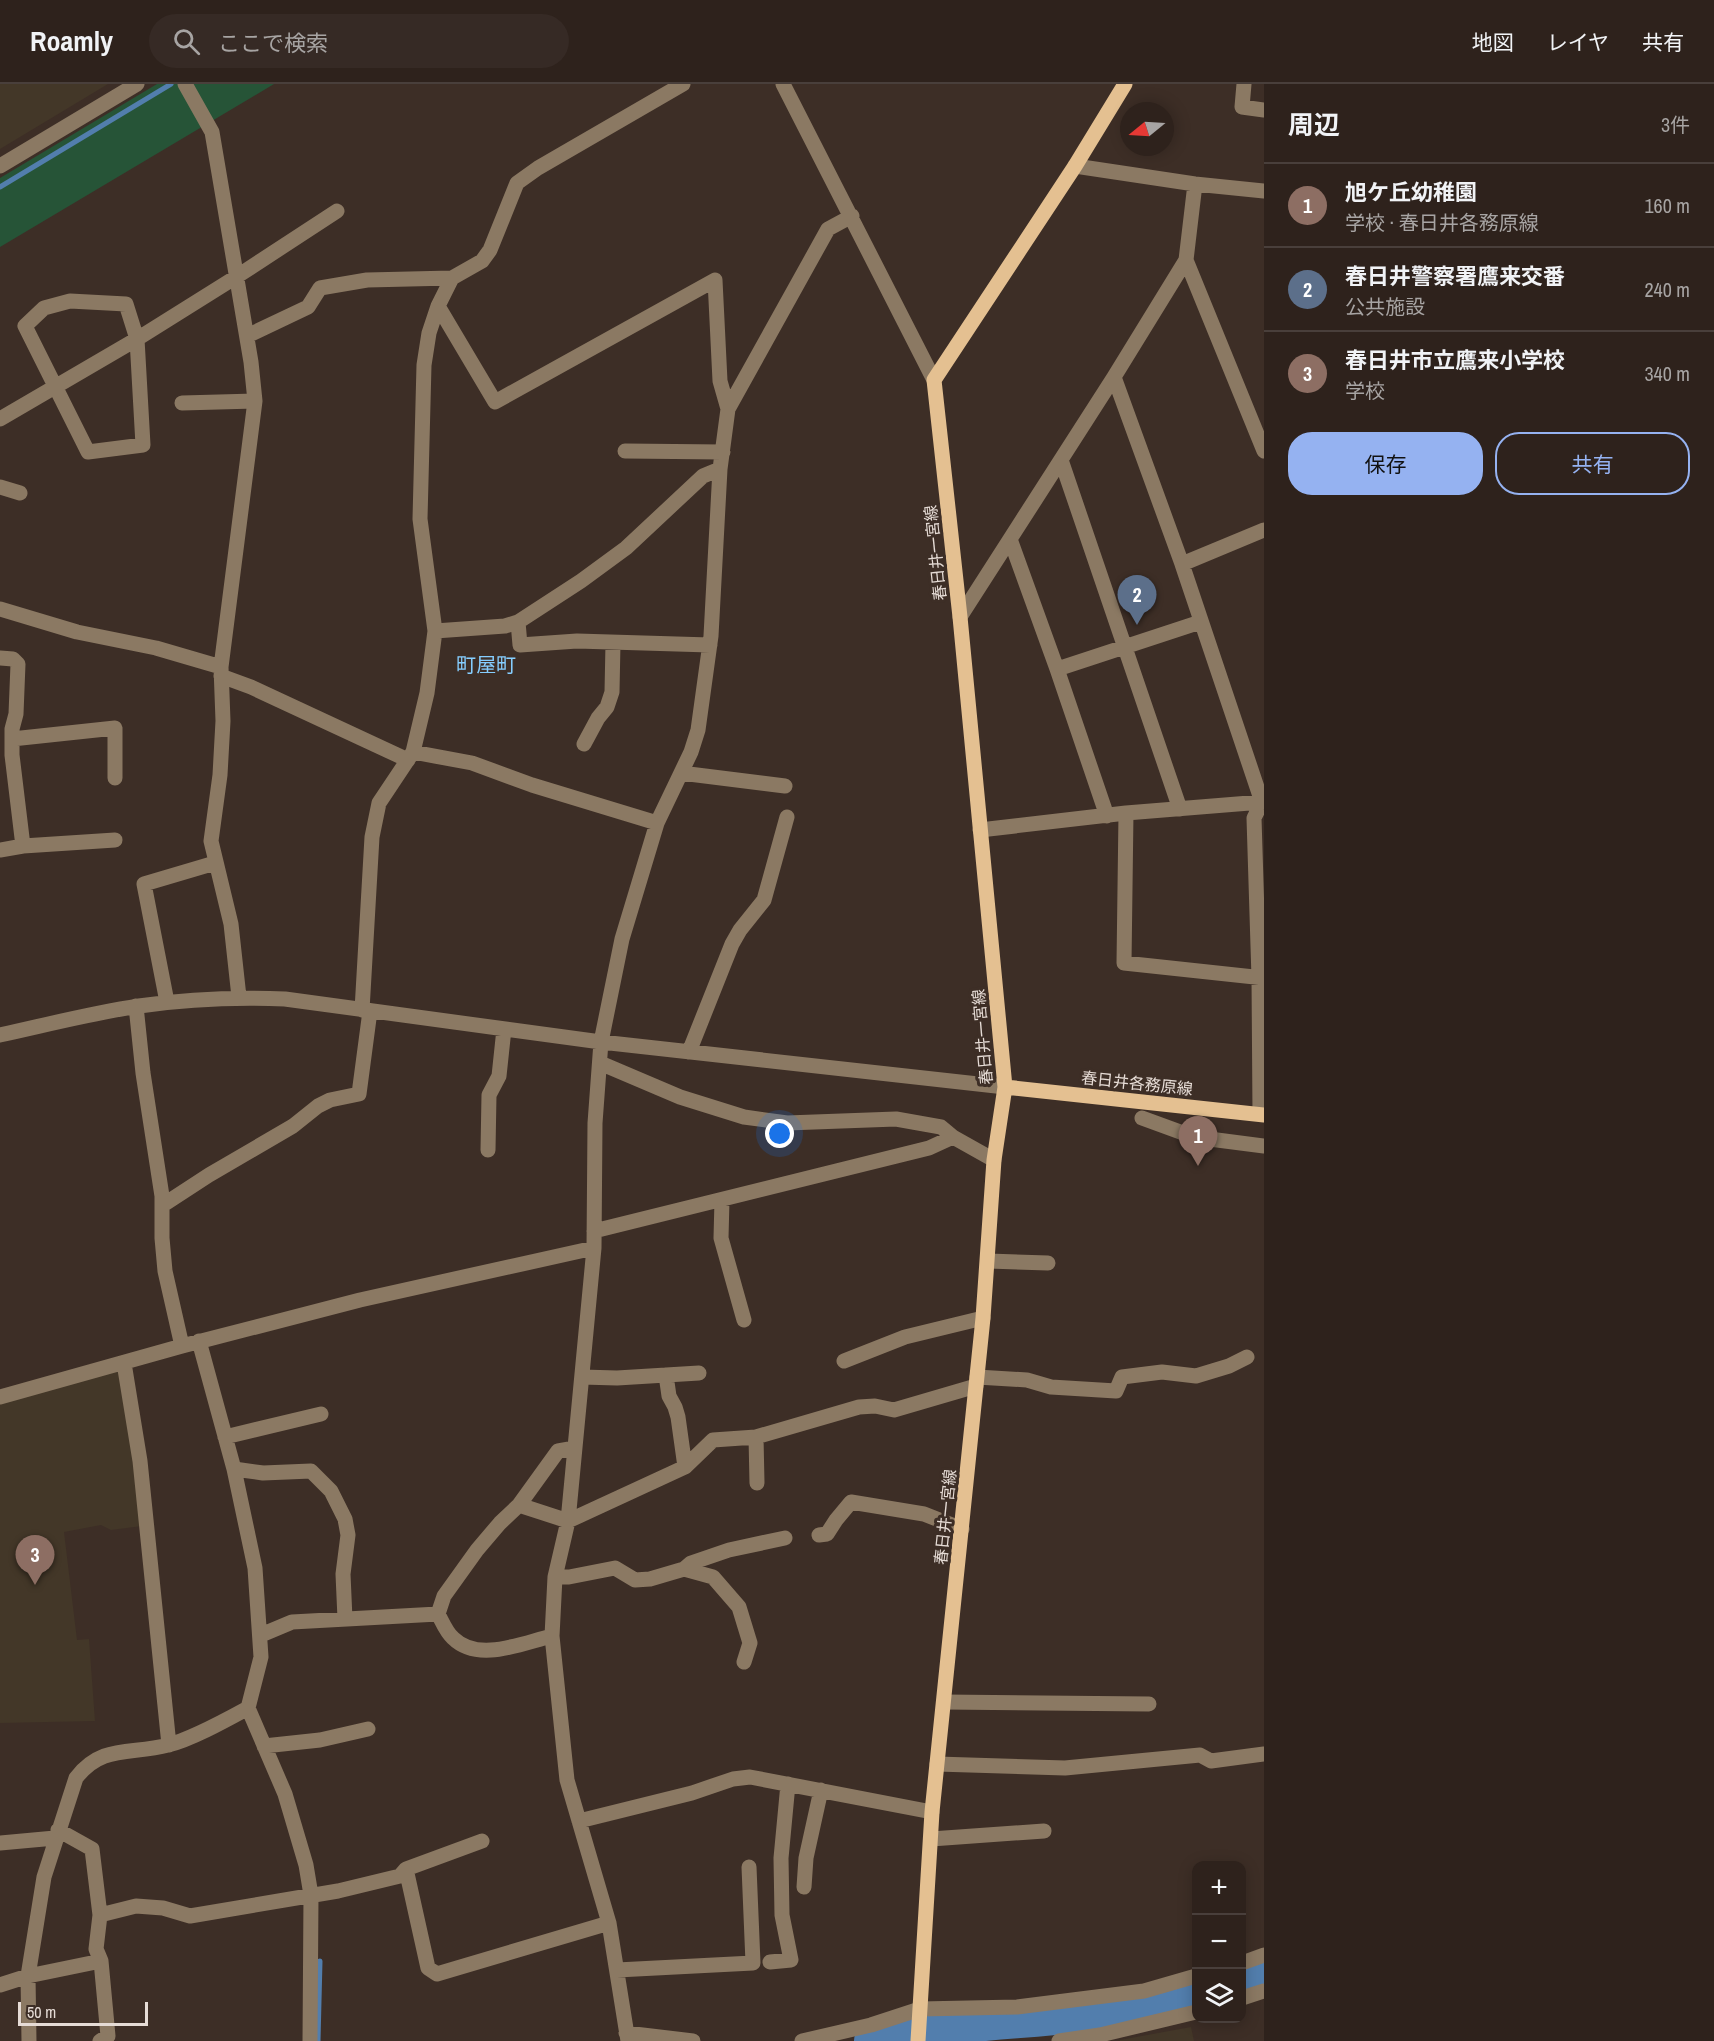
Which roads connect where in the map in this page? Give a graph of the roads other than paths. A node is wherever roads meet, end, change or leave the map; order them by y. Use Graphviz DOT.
graph roads {
  1 [pos="137,84"];
  2 [pos="185,84"];
  3 [pos="683,84"];
  4 [pos="783,84"];
  5 [pos="1125,84"];
  6 [pos="1244,84"];
  7 [pos="1264,110"];
  8 [pos="0,166"];
  9 [pos="1075,166"];
  10 [pos="1195,184"];
  11 [pos="1264,191"];
  12 [pos="337,211"];
  13 [pos="852,216"];
  14 [pos="1186,260"];
  15 [pos="236,277"];
  16 [pos="452,278"];
  17 [pos="438,306"];
  18 [pos="247,336"];
  19 [pos="136,339"];
  20 [pos="1114,377"];
  21 [pos="934,380"];
  22 [pos="56,385"];
  23 [pos="255,401"];
  24 [pos="182,403"];
  25 [pos="728,409"];
  26 [pos="0,419"];
  27 [pos="625,451"];
  28 [pos="1264,451"];
  29 [pos="723,452"];
  30 [pos="1062,460"];
  31 [pos="720,469"];
  32 [pos="0,487"];
  33 [pos="20,494"];
  34 [pos="1264,530"];
  35 [pos="1010,539"];
  36 [pos="1182,564"];
  37 [pos="0,609"];
  38 [pos="960,617"];
  39 [pos="518,622"];
  40 [pos="1200,622"];
  41 [pos="435,631"];
  42 [pos="613,643"];
  43 [pos="710,645"];
  44 [pos="1125,646"];
  45 [pos="0,658"];
  46 [pos="1057,669"];
  47 [pos="221,671"];
  48 [pos="12,739"];
  49 [pos="584,744"];
  50 [pos="411,756"];
  51 [pos="681,773"];
  52 [pos="115,778"];
  53 [pos="785,786"];
  54 [pos="1180,809"];
  55 [pos="1260,812"];
  56 [pos="1125,813"];
  57 [pos="1107,816"];
  58 [pos="787,817"];
  59 [pos="657,823"];
  60 [pos="980,830"];
  61 [pos="115,840"];
  62 [pos="23,846"];
  63 [pos="0,850"];
  64 [pos="215,863"];
  65 [pos="1262,978"];
  66 [pos="239,997"];
  67 [pos="167,1002"];
  68 [pos="136,1006"];
  69 [pos="366,1010"];
  70 [pos="504,1029"];
  71 [pos="0,1035"];
  72 [pos="601,1042"];
  73 [pos="689,1052"];
  74 [pos="600,1062"];
  75 [pos="1005,1087"];
  76 [pos="1262,1114"];
  77 [pos="1142,1118"];
  78 [pos="953,1137"];
  79 [pos="1264,1146"];
  80 [pos="488,1150"];
  81 [pos="994,1161"];
  82 [pos="722,1200"];
  83 [pos="163,1205"];
  84 [pos="594,1231"];
  85 [pos="594,1248"];
  86 [pos="988,1261"];
  87 [pos="1048,1263"];
  88 [pos="983,1318"];
  89 [pos="744,1320"];
  90 [pos="199,1341"];
  91 [pos="182,1346"];
  92 [pos="1247,1357"];
  93 [pos="844,1362"];
  94 [pos="124,1363"];
  95 [pos="699,1373"];
  96 [pos="666,1376"];
  97 [pos="582,1377"];
  98 [pos="977,1381"];
  99 [pos="0,1397"];
  100 [pos="321,1414"];
  101 [pos="225,1437"];
  102 [pos="756,1437"];
  103 [pos="575,1448"];
  104 [pos="685,1467"];
  105 [pos="234,1468"];
  106 [pos="757,1483"];
  107 [pos="519,1505"];
  108 [pos="568,1521"];
  109 [pos="962,1529"];
  110 [pos="819,1535"];
  111 [pos="785,1538"];
  112 [pos="684,1569"];
  113 [pos="555,1577"];
  114 [pos="438,1614"];
  115 [pos="345,1619"];
  116 [pos="261,1635"];
  117 [pos="552,1636"];
  118 [pos="744,1662"];
  119 [pos="944,1702"];
  120 [pos="1149,1704"];
  121 [pos="248,1708"];
  122 [pos="368,1729"];
  123 [pos="169,1745"];
  124 [pos="264,1746"];
  125 [pos="1264,1754"];
  126 [pos="937,1764"];
  127 [pos="788,1784"];
  128 [pos="821,1790"];
  129 [pos="932,1812"];
  130 [pos="579,1821"];
  131 [pos="1044,1831"];
  132 [pos="57,1834"];
  133 [pos="931,1839"];
  134 [pos="482,1841"];
  135 [pos="0,1843"];
  136 [pos="749,1867"];
  137 [pos="406,1869"];
  138 [pos="804,1887"];
  139 [pos="311,1895"];
  140 [pos="100,1915"];
  141 [pos="609,1923"];
  142 [pos="1264,1955"];
  143 [pos="101,1961"];
  144 [pos="770,1962"];
  145 [pos="1246,1962"];
  146 [pos="617,1970"];
  147 [pos="28,1976"];
  148 [pos="1192,1977"];
  149 [pos="0,1985"];
  150 [pos="1264,1991"];
  151 [pos="1246,1997"];
  152 [pos="920,2012"];
  153 [pos="1192,2013"];
  154 [pos="627,2037"];
  155 [pos="29,2041"];
  156 [pos="100,2041"];
  157 [pos="310,2041"];
  158 [pos="693,2041"];
  159 [pos="802,2041"];
  160 [pos="918,2041"];
  161 [pos="1059,2041"];
  1 -- 8 [label="street"];
  2 -- 15 [label="street"];
  3 -- 16 [label="street"];
  4 -- 13 [label="street"];
  5 -- 9 [label="main road"];
  6 -- 7 [label="street"];
  9 -- 10 [label="street"];
  9 -- 21 [label="main road"];
  10 -- 11 [label="street"];
  10 -- 14 [label="street"];
  12 -- 15 [label="street"];
  13 -- 21 [label="street"];
  13 -- 25 [label="street"];
  14 -- 20 [label="street"];
  14 -- 28 [label="street"];
  15 -- 18 [label="street"];
  15 -- 19 [label="street"];
  16 -- 17 [label="street"];
  16 -- 18 [label="street"];
  17 -- 25 [label="street"];
  17 -- 41 [label="street"];
  18 -- 23 [label="street"];
  19 -- 22 [label="street"];
  19 -- 22 [label="street"];
  19 -- 22 [label="street"];
  20 -- 30 [label="street"];
  20 -- 36 [label="street"];
  21 -- 38 [label="main road, 春日井一宮線"];
  22 -- 26 [label="street"];
  23 -- 24 [label="street"];
  23 -- 47 [label="street"];
  25 -- 29 [label="street"];
  27 -- 29 [label="street"];
  29 -- 31 [label="street"];
  30 -- 35 [label="street"];
  30 -- 44 [label="street"];
  31 -- 39 [label="street"];
  31 -- 43 [label="street"];
  32 -- 33 [label="street"];
  34 -- 36 [label="street"];
  35 -- 38 [label="street"];
  35 -- 46 [label="street"];
  36 -- 40 [label="street"];
  37 -- 47 [label="street"];
  38 -- 60 [label="main road, 春日井一宮線"];
  39 -- 41 [label="street"];
  39 -- 42 [label="street"];
  40 -- 44 [label="street"];
  40 -- 55 [label="street"];
  41 -- 50 [label="street"];
  42 -- 43 [label="street"];
  42 -- 49 [label="street"];
  43 -- 51 [label="street"];
  44 -- 46 [label="street"];
  44 -- 54 [label="street"];
  45 -- 48 [label="street"];
  46 -- 57 [label="street"];
  47 -- 50 [label="street"];
  47 -- 64 [label="street"];
  48 -- 52 [label="street"];
  48 -- 62 [label="street"];
  50 -- 59 [label="street"];
  50 -- 69 [label="street"];
  51 -- 53 [label="street"];
  51 -- 59 [label="street"];
  54 -- 55 [label="street"];
  54 -- 56 [label="street"];
  55 -- 65 [label="street"];
  56 -- 57 [label="street"];
  56 -- 65 [label="street"];
  57 -- 60 [label="street"];
  58 -- 73 [label="street"];
  59 -- 72 [label="street"];
  60 -- 75 [label="main road, 春日井一宮線"];
  61 -- 62 [label="street"];
  62 -- 63 [label="street"];
  64 -- 66 [label="street"];
  64 -- 67 [label="street"];
  65 -- 76 [label="street"];
  66 -- 67 [label="street"];
  66 -- 69 [label="street"];
  67 -- 68 [label="street"];
  68 -- 71 [label="street"];
  68 -- 83 [label="street"];
  69 -- 70 [label="street"];
  69 -- 83 [label="street"];
  70 -- 72 [label="street"];
  70 -- 80 [label="street"];
  72 -- 73 [label="street"];
  72 -- 74 [label="street"];
  73 -- 75 [label="street"];
  74 -- 78 [label="street"];
  74 -- 84 [label="street"];
  75 -- 76 [label="main road, 春日井各務原線"];
  75 -- 81 [label="main road, 春日井一宮線"];
  77 -- 79 [label="street"];
  78 -- 81 [label="street"];
  78 -- 82 [label="street"];
  81 -- 86 [label="main road, 春日井一宮線"];
  82 -- 84 [label="street"];
  82 -- 89 [label="street"];
  83 -- 91 [label="street"];
  84 -- 85 [label="street"];
  85 -- 90 [label="street"];
  85 -- 97 [label="street"];
  86 -- 87 [label="street"];
  86 -- 88 [label="main road, 春日井一宮線"];
  88 -- 93 [label="street"];
  88 -- 98 [label="main road, 春日井一宮線"];
  90 -- 91 [label="street"];
  90 -- 101 [label="street"];
  91 -- 94 [label="street"];
  92 -- 98 [label="street"];
  94 -- 99 [label="street"];
  94 -- 123 [label="street"];
  95 -- 96 [label="street"];
  96 -- 97 [label="street"];
  96 -- 104 [label="street"];
  97 -- 103 [label="street"];
  98 -- 102 [label="street"];
  98 -- 109 [label="main road, 春日井一宮線"];
  100 -- 101 [label="street"];
  101 -- 105 [label="street"];
  102 -- 104 [label="street"];
  102 -- 106 [label="street"];
  103 -- 107 [label="street"];
  103 -- 108 [label="street"];
  104 -- 108 [label="street"];
  105 -- 115 [label="street"];
  105 -- 116 [label="street"];
  107 -- 108 [label="street"];
  107 -- 114 [label="street"];
  108 -- 113 [label="street"];
  109 -- 110 [label="street"];
  109 -- 119 [label="main road, 春日井一宮線"];
  111 -- 112 [label="street"];
  112 -- 113 [label="street"];
  112 -- 118 [label="street"];
  113 -- 117 [label="street"];
  114 -- 115 [label="street"];
  114 -- 117 [label="street"];
  115 -- 116 [label="street"];
  116 -- 121 [label="street"];
  117 -- 130 [label="street"];
  119 -- 120 [label="street"];
  119 -- 126 [label="main road, 春日井一宮線"];
  121 -- 123 [label="street"];
  121 -- 124 [label="street"];
  122 -- 124 [label="street"];
  123 -- 132 [label="street"];
  124 -- 139 [label="street"];
  125 -- 126 [label="street"];
  126 -- 129 [label="main road, 春日井一宮線"];
  127 -- 128 [label="street"];
  127 -- 130 [label="street"];
  127 -- 144 [label="street"];
  128 -- 129 [label="street"];
  128 -- 138 [label="street"];
  129 -- 133 [label="main road, 春日井一宮線"];
  130 -- 141 [label="street"];
  131 -- 133 [label="street"];
  132 -- 135 [label="street"];
  132 -- 140 [label="street"];
  132 -- 147 [label="street"];
  133 -- 152 [label="main road, 春日井一宮線"];
  134 -- 137 [label="street"];
  136 -- 146 [label="street"];
  137 -- 139 [label="street"];
  137 -- 141 [label="street"];
  139 -- 140 [label="street"];
  139 -- 157 [label="street"];
  140 -- 143 [label="street"];
  141 -- 146 [label="street"];
  142 -- 145 [label="street"];
  143 -- 147 [label="street"];
  143 -- 156 [label="street"];
  146 -- 154 [label="street"];
  147 -- 149 [label="street"];
  147 -- 155 [label="street"];
  148 -- 152 [label="street"];
  150 -- 151 [label="street"];
  152 -- 159 [label="street"];
  152 -- 160 [label="main road, 春日井一宮線"];
  153 -- 161 [label="street"];
  154 -- 158 [label="street"];
}
